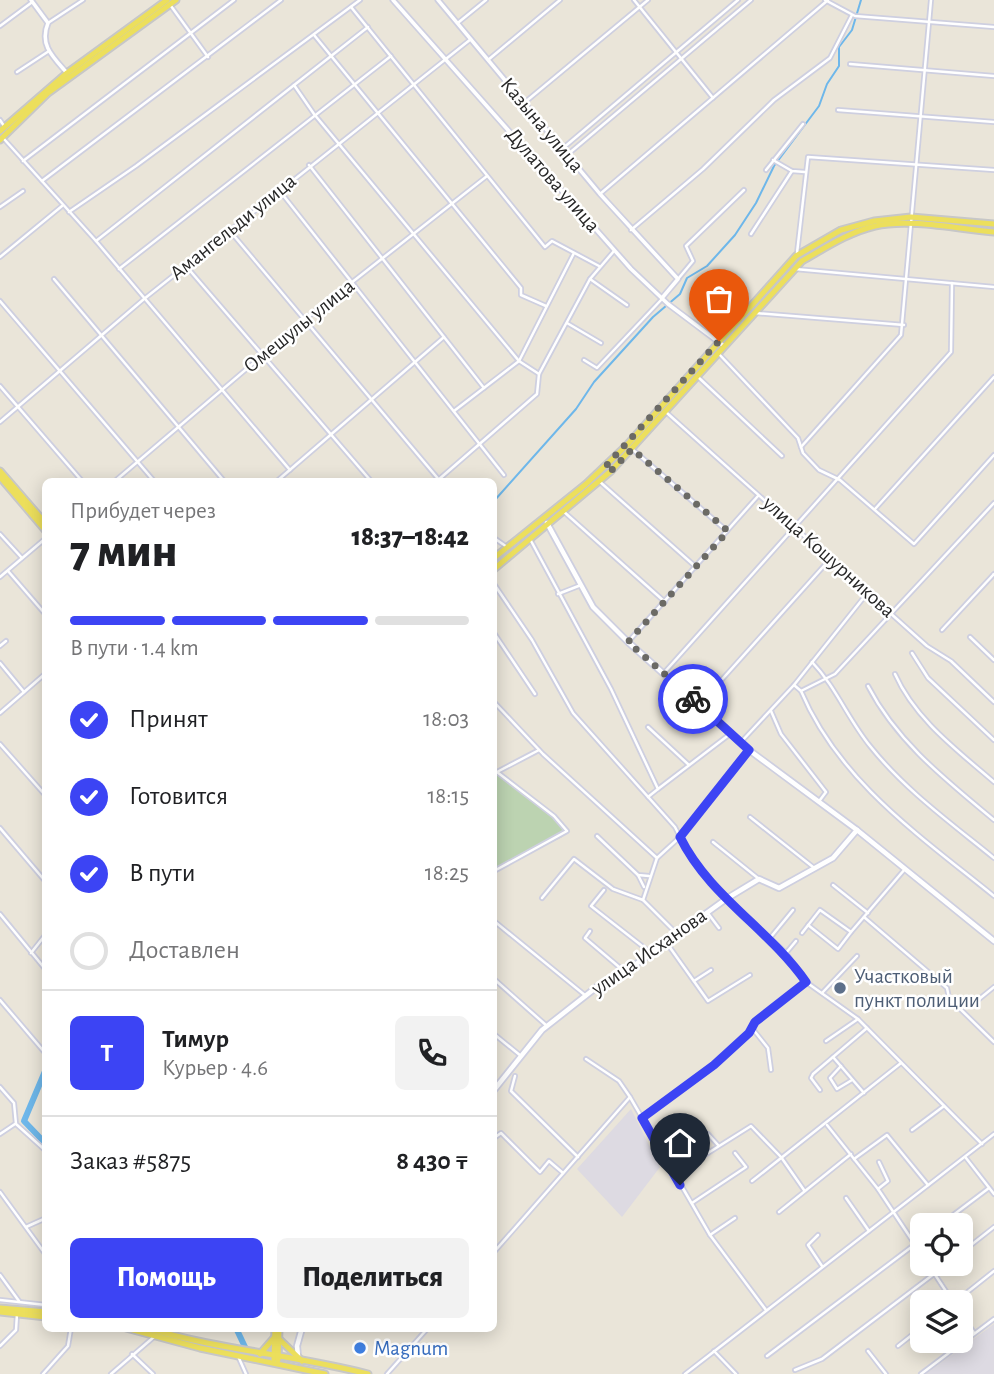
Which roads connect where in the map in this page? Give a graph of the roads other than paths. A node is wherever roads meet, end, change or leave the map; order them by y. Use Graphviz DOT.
graph roads {
  1 [pos="83,0"];
  2 [pos="176,0"];
  3 [pos="234,0"];
  4 [pos="281,0"];
  5 [pos="360,0"];
  6 [pos="393,0"];
  7 [pos="438,0"];
  8 [pos="486,0"];
  9 [pos="560,0"];
  10 [pos="634,0"];
  11 [pos="648,0"];
  12 [pos="738,0"];
  13 [pos="751,0"];
  14 [pos="931,0"];
  15 [pos="32,1"];
  16 [pos="826,1"];
  17 [pos="168,2"];
  18 [pos="351,7"];
  19 [pos="640,7"];
  20 [pos="854,16"];
  21 [pos="929,22"];
  22 [pos="48,23"];
  23 [pos="457,23"];
  24 [pos="0,26"];
  25 [pos="368,27"];
  26 [pos="994,27"];
  27 [pos="192,34"];
  28 [pos="314,35"];
  29 [pos="471,39"];
  30 [pos="49,51"];
  31 [pos="676,53"];
  32 [pos="331,56"];
  33 [pos="391,56"];
  34 [pos="209,57"];
  35 [pos="447,59"];
  36 [pos="488,60"];
  37 [pos="682,60"];
  38 [pos="850,64"];
  39 [pos="925,70"];
  40 [pos="16,72"];
  41 [pos="67,73"];
  42 [pos="994,76"];
  43 [pos="355,85"];
  44 [pos="414,85"];
  45 [pos="294,86"];
  46 [pos="713,98"];
  47 [pos="524,103"];
  48 [pos="838,110"];
  49 [pos="378,113"];
  50 [pos="314,114"];
  51 [pos="921,116"];
  52 [pos="0,120"];
  53 [pos="994,122"];
  54 [pos="803,124"];
  55 [pos="2,134"];
  56 [pos="338,143"];
  57 [pos="562,149"];
  58 [pos="567,155"];
  59 [pos="773,160"];
  60 [pos="23,161"];
  61 [pos="918,164"];
  62 [pos="309,165"];
  63 [pos="766,170"];
  64 [pos="994,170"];
  65 [pos="792,171"];
  66 [pos="805,172"];
  67 [pos="487,176"];
  68 [pos="42,181"];
  69 [pos="279,190"];
  70 [pos="744,190"];
  71 [pos="23,191"];
  72 [pos="600,194"];
  73 [pos="454,204"];
  74 [pos="62,205"];
  75 [pos="0,207"];
  76 [pos="69,212"];
  77 [pos="911,217"];
  78 [pos="961,222"];
  79 [pos="994,224"];
  80 [pos="910,225"];
  81 [pos="961,229"];
  82 [pos="631,230"];
  83 [pos="230,232"];
  84 [pos="994,232"];
  85 [pos="414,234"];
  86 [pos="751,234"];
  87 [pos="96,241"];
  88 [pos="812,247"];
  89 [pos="615,250"];
  90 [pos="574,253"];
  91 [pos="816,254"];
  92 [pos="796,256"];
  93 [pos="0,257"];
  94 [pos="383,258"];
  95 [pos="186,265"];
  96 [pos="599,267"];
  97 [pos="119,269"];
  98 [pos="794,269"];
  99 [pos="54,279"];
  100 [pos="590,279"];
  101 [pos="678,279"];
  102 [pos="906,280"];
  103 [pos="352,283"];
  104 [pos="952,283"];
  105 [pos="994,287"];
  106 [pos="144,299"];
  107 [pos="662,299"];
  108 [pos="0,301"];
  109 [pos="546,306"];
  110 [pos="627,306"];
  111 [pos="755,313"];
  112 [pos="304,320"];
  113 [pos="566,323"];
  114 [pos="904,325"];
  115 [pos="101,336"];
  116 [pos="444,337"];
  117 [pos="601,343"];
  118 [pos="722,344"];
  119 [pos="718,353"];
  120 [pos="264,354"];
  121 [pos="584,360"];
  122 [pos="519,361"];
  123 [pos="415,362"];
  124 [pos="61,370"];
  125 [pos="539,374"];
  126 [pos="697,376"];
  127 [pos="994,377"];
  128 [pos="0,386"];
  129 [pos="484,388"];
  130 [pos="221,391"];
  131 [pos="373,400"];
  132 [pos="18,408"];
  133 [pos="664,410"];
  134 [pos="454,411"];
  135 [pos="0,422"];
  136 [pos="179,427"];
  137 [pos="331,435"];
  138 [pos="478,444"];
  139 [pos="801,447"];
  140 [pos="632,449"];
  141 [pos="994,455"];
  142 [pos="782,456"];
  143 [pos="138,462"];
  144 [pos="608,469"];
  145 [pos="290,470"];
  146 [pos="0,471"];
  147 [pos="504,475"];
  148 [pos="0,477"];
  149 [pos="79,478"];
  150 [pos="119,478"];
  151 [pos="151,478"];
  152 [pos="222,478"];
  153 [pos="281,478"];
  154 [pos="368,478"];
  155 [pos="436,478"];
  156 [pos="441,478"];
  157 [pos="836,479"];
  158 [pos="599,481"];
  159 [pos="759,495"];
  160 [pos="994,503"];
  161 [pos="875,509"];
  162 [pos="563,511"];
  163 [pos="42,519"];
  164 [pos="546,522"];
  165 [pos="42,526"];
  166 [pos="794,526"];
  167 [pos="728,531"];
  168 [pos="0,534"];
  169 [pos="530,539"];
  170 [pos="497,540"];
  171 [pos="42,541"];
  172 [pos="507,547"];
  173 [pos="497,555"];
  174 [pos="22,558"];
  175 [pos="831,558"];
  176 [pos="497,565"];
  177 [pos="696,568"];
  178 [pos="8,571"];
  179 [pos="994,574"];
  180 [pos="0,577"];
  181 [pos="581,585"];
  182 [pos="497,588"];
  183 [pos="869,591"];
  184 [pos="558,594"];
  185 [pos="665,602"];
  186 [pos="42,610"];
  187 [pos="892,614"];
  188 [pos="942,630"];
  189 [pos="497,637"];
  190 [pos="970,637"];
  191 [pos="6,641"];
  192 [pos="628,642"];
  193 [pos="0,646"];
  194 [pos="912,653"];
  195 [pos="994,660"];
  196 [pos="813,662"];
  197 [pos="0,663"];
  198 [pos="663,674"];
  199 [pos="895,674"];
  200 [pos="42,676"];
  201 [pos="828,678"];
  202 [pos="794,685"];
  203 [pos="868,686"];
  204 [pos="802,691"];
  205 [pos="24,692"];
  206 [pos="535,694"];
  207 [pos="994,702"];
  208 [pos="497,705"];
  209 [pos="699,705"];
  210 [pos="771,711"];
  211 [pos="0,713"];
  212 [pos="648,727"];
  213 [pos="731,733"];
  214 [pos="994,740"];
  215 [pos="741,742"];
  216 [pos="0,744"];
  217 [pos="539,750"];
  218 [pos="749,750"];
  219 [pos="689,765"];
  220 [pos="497,772"];
  221 [pos="497,772"];
  222 [pos="994,782"];
  223 [pos="658,789"];
  224 [pos="42,791"];
  225 [pos="648,797"];
  226 [pos="818,803"];
  227 [pos="750,817"];
  228 [pos="994,820"];
  229 [pos="0,828"];
  230 [pos="857,830"];
  231 [pos="597,836"];
  232 [pos="680,837"];
  233 [pos="713,842"];
  234 [pos="657,858"];
  235 [pos="994,858"];
  236 [pos="815,868"];
  237 [pos="497,869"];
  238 [pos="905,869"];
  239 [pos="638,875"];
  240 [pos="649,876"];
  241 [pos="42,877"];
  242 [pos="759,880"];
  243 [pos="833,885"];
  244 [pos="645,888"];
  245 [pos="604,890"];
  246 [pos="994,896"];
  247 [pos="542,898"];
  248 [pos="726,899"];
  249 [pos="643,900"];
  250 [pos="793,910"];
  251 [pos="707,912"];
  252 [pos="868,913"];
  253 [pos="0,914"];
  254 [pos="864,918"];
  255 [pos="497,922"];
  256 [pos="808,925"];
  257 [pos="719,928"];
  258 [pos="590,930"];
  259 [pos="851,932"];
  260 [pos="802,933"];
  261 [pos="677,934"];
  262 [pos="770,938"];
  263 [pos="42,939"];
  264 [pos="796,940"];
  265 [pos="994,941"];
  266 [pos="666,942"];
  267 [pos="32,953"];
  268 [pos="651,953"];
  269 [pos="786,953"];
  270 [pos="857,956"];
  271 [pos="42,965"];
  272 [pos="711,970"];
  273 [pos="625,972"];
  274 [pos="750,975"];
  275 [pos="694,981"];
  276 [pos="497,982"];
  277 [pos="806,982"];
  278 [pos="994,987"];
  279 [pos="822,993"];
  280 [pos="586,996"];
  281 [pos="0,1000"];
  282 [pos="978,1000"];
  283 [pos="859,1019"];
  284 [pos="547,1026"];
  285 [pos="752,1028"];
  286 [pos="867,1028"];
  287 [pos="497,1036"];
  288 [pos="826,1041"];
  289 [pos="994,1042"];
  290 [pos="42,1049"];
  291 [pos="521,1056"];
  292 [pos="833,1057"];
  293 [pos="586,1059"];
  294 [pos="901,1063"];
  295 [pos="841,1066"];
  296 [pos="771,1070"];
  297 [pos="515,1076"];
  298 [pos="852,1080"];
  299 [pos="497,1086"];
  300 [pos="0,1087"];
  301 [pos="820,1090"];
  302 [pos="864,1093"];
  303 [pos="630,1097"];
  304 [pos="944,1106"];
  305 [pos="642,1118"];
  306 [pos="16,1124"];
  307 [pos="827,1124"];
  308 [pos="677,1126"];
  309 [pos="912,1130"];
  310 [pos="0,1134"];
  311 [pos="994,1134"];
  312 [pos="497,1136"];
  313 [pos="982,1144"];
  314 [pos="718,1145"];
  315 [pos="42,1147"];
  316 [pos="734,1153"];
  317 [pos="851,1154"];
  318 [pos="578,1157"];
  319 [pos="781,1157"];
  320 [pos="966,1158"];
  321 [pos="854,1159"];
  322 [pos="879,1162"];
  323 [pos="563,1173"];
  324 [pos="673,1175"];
  325 [pos="752,1181"];
  326 [pos="928,1185"];
  327 [pos="989,1188"];
  328 [pos="878,1189"];
  329 [pos="804,1190"];
  330 [pos="0,1192"];
  331 [pos="994,1194"];
  332 [pos="846,1198"];
  333 [pos="692,1203"];
  334 [pos="779,1212"];
  335 [pos="894,1212"];
  336 [pos="956,1213"];
  337 [pos="735,1218"];
  338 [pos="42,1220"];
  339 [pos="26,1227"];
  340 [pos="994,1227"];
  341 [pos="869,1231"];
  342 [pos="710,1234"];
  343 [pos="818,1235"];
  344 [pos="910,1237"];
  345 [pos="973,1244"];
  346 [pos="42,1249"];
  347 [pos="497,1249"];
  348 [pos="910,1249"];
  349 [pos="822,1267"];
  350 [pos="994,1271"];
  351 [pos="0,1275"];
  352 [pos="931,1276"];
  353 [pos="969,1290"];
  354 [pos="0,1300"];
  355 [pos="20,1302"];
  356 [pos="42,1305"];
  357 [pos="0,1310"];
  358 [pos="766,1310"];
  359 [pos="17,1314"];
  360 [pos="42,1315"];
  361 [pos="42,1315"];
  362 [pos="994,1319"];
  363 [pos="70,1332"];
  364 [pos="158,1332"];
  365 [pos="277,1332"];
  366 [pos="301,1332"];
  367 [pos="424,1332"];
  368 [pos="974,1333"];
  369 [pos="910,1336"];
  370 [pos="276,1338"];
  371 [pos="0,1346"];
  372 [pos="898,1346"];
  373 [pos="714,1351"];
  374 [pos="868,1351"];
  375 [pos="132,1354"];
  376 [pos="259,1354"];
  377 [pos="238,1356"];
  378 [pos="767,1356"];
  379 [pos="300,1358"];
  380 [pos="276,1360"];
  381 [pos="337,1366"];
  382 [pos="148,1369"];
  383 [pos="796,1370"];
  384 [pos="310,1372"];
  385 [pos="43,1374"];
  386 [pos="111,1374"];
  387 [pos="144,1374"];
  388 [pos="153,1374"];
  389 [pos="246,1374"];
  390 [pos="325,1374"];
  391 [pos="332,1374"];
  392 [pos="368,1374"];
  393 [pos="387,1374"];
  394 [pos="685,1374"];
  395 [pos="736,1374"];
  396 [pos="886,1374"];
  397 [pos="921,1374"];
  1 -- 22 [label="street"];
  2 -- 17 [label="main road"];
  3 -- 27 [label="street"];
  4 -- 34 [label="street"];
  5 -- 18 [label="street"];
  6 -- 35 [label="street, Дулатова улица"];
  7 -- 23 [label="street, Казына улица"];
  8 -- 23 [label="street"];
  9 -- 36 [label="street"];
  10 -- 19 [label="street"];
  11 -- 19 [label="street"];
  12 -- 31 [label="street"];
  13 -- 37 [label="street"];
  14 -- 21 [label="street"];
  15 -- 22 [label="street"];
  15 -- 24 [label="street"];
  16 -- 20 [label="street"];
  16 -- 46 [label="street"];
  17 -- 27 [label="street"];
  17 -- 41 [label="main road"];
  17 -- 55 [label="main road"];
  18 -- 25 [label="street"];
  18 -- 28 [label="street"];
  19 -- 31 [label="street"];
  19 -- 47 [label="street"];
  20 -- 21 [label="street"];
  20 -- 82 [label="street"];
  21 -- 26 [label="street"];
  21 -- 39 [label="street"];
  22 -- 30 [label="street"];
  23 -- 29 [label="street, Казына улица"];
  25 -- 32 [label="street"];
  25 -- 33 [label="street"];
  27 -- 34 [label="street"];
  27 -- 60 [label="street"];
  28 -- 32 [label="street"];
  28 -- 76 [label="street"];
  29 -- 35 [label="street, Амангельди улица"];
  29 -- 36 [label="street, Казына улица"];
  30 -- 40 [label="street"];
  30 -- 41 [label="street"];
  31 -- 37 [label="street"];
  31 -- 57 [label="street"];
  32 -- 43 [label="street"];
  32 -- 45 [label="street"];
  33 -- 43 [label="street"];
  33 -- 44 [label="street"];
  34 -- 68 [label="street"];
  35 -- 44 [label="street, Амангельди улица"];
  35 -- 89 [label="street, Дулатова улица"];
  36 -- 47 [label="street, Казына улица"];
  37 -- 46 [label="street"];
  37 -- 58 [label="street"];
  38 -- 39 [label="street"];
  39 -- 42 [label="street"];
  39 -- 51 [label="street"];
  41 -- 55 [label="main road"];
  43 -- 49 [label="street"];
  43 -- 50 [label="street"];
  44 -- 49 [label="street, Амангельди улица"];
  44 -- 67 [label="street"];
  45 -- 50 [label="street"];
  45 -- 87 [label="street"];
  46 -- 72 [label="street"];
  47 -- 57 [label="street, Казына улица"];
  48 -- 51 [label="street"];
  49 -- 56 [label="street, Амангельди улица"];
  49 -- 73 [label="street"];
  50 -- 56 [label="street"];
  50 -- 97 [label="street"];
  51 -- 53 [label="street"];
  51 -- 61 [label="street"];
  52 -- 55 [label="street"];
  54 -- 59 [label="street"];
  55 -- 60 [label="street"];
  56 -- 62 [label="street, Амангельди улица"];
  56 -- 85 [label="street"];
  57 -- 58 [label="street, Казына улица"];
  58 -- 72 [label="street, Казына улица"];
  59 -- 63 [label="street"];
  59 -- 65 [label="street"];
  60 -- 68 [label="street"];
  61 -- 64 [label="street"];
  61 -- 66 [label="street"];
  61 -- 77 [label="street"];
  62 -- 69 [label="street, Амангельди улица"];
  62 -- 94 [label="street"];
  65 -- 66 [label="street"];
  65 -- 86 [label="street"];
  66 -- 92 [label="street"];
  67 -- 73 [label="street, Омешулы улица"];
  67 -- 90 [label="street"];
  68 -- 74 [label="street"];
  69 -- 83 [label="street, Амангельди улица"];
  69 -- 103 [label="street"];
  70 -- 101 [label="street"];
  71 -- 75 [label="street"];
  72 -- 82 [label="street, Казына улица"];
  73 -- 85 [label="street, Омешулы улица"];
  73 -- 109 [label="street"];
  74 -- 76 [label="street"];
  74 -- 93 [label="street"];
  76 -- 87 [label="street"];
  77 -- 78 [label="main road"];
  77 -- 80 [label="street"];
  77 -- 88 [label="main road"];
  78 -- 79 [label="main road"];
  78 -- 81 [label="main road"];
  80 -- 81 [label="main road"];
  80 -- 91 [label="main road"];
  80 -- 102 [label="street"];
  81 -- 84 [label="main road"];
  82 -- 101 [label="street, Казына улица"];
  83 -- 95 [label="street, Амангельди улица"];
  83 -- 112 [label="street"];
  85 -- 94 [label="street, Омешулы улица"];
  85 -- 122 [label="street"];
  87 -- 97 [label="street"];
  88 -- 91 [label="main road"];
  88 -- 92 [label="main road"];
  89 -- 96 [label="street"];
  89 -- 107 [label="street, Дулатова улица"];
  90 -- 96 [label="street"];
  90 -- 109 [label="street"];
  91 -- 98 [label="main road"];
  92 -- 118 [label="main road"];
  94 -- 103 [label="street, Омешулы улица"];
  94 -- 116 [label="street"];
  95 -- 106 [label="street, Амангельди улица"];
  95 -- 120 [label="street"];
  96 -- 100 [label="street"];
  97 -- 106 [label="street"];
  98 -- 102 [label="street"];
  98 -- 111 [label="main road"];
  99 -- 115 [label="street"];
  100 -- 110 [label="street"];
  100 -- 113 [label="street"];
  101 -- 107 [label="street"];
  102 -- 104 [label="street"];
  102 -- 114 [label="street"];
  103 -- 112 [label="street, Омешулы улица"];
  103 -- 123 [label="street"];
  104 -- 105 [label="street"];
  104 -- 157 [label="street"];
  106 -- 115 [label="street, Амангельди улица"];
  106 -- 130 [label="street"];
  107 -- 118 [label="street, Дулатова улица"];
  107 -- 121 [label="street"];
  108 -- 124 [label="street"];
  109 -- 122 [label="street"];
  111 -- 114 [label="street"];
  111 -- 118 [label="main road"];
  112 -- 120 [label="street, Омешулы улица"];
  112 -- 131 [label="street"];
  113 -- 117 [label="street"];
  113 -- 125 [label="street"];
  114 -- 139 [label="street"];
  115 -- 124 [label="street, Амангельди улица"];
  115 -- 136 [label="street"];
  116 -- 123 [label="street"];
  116 -- 129 [label="street"];
  118 -- 119 [label="main road"];
  118 -- 144 [label="main road"];
  119 -- 126 [label="main road"];
  119 -- 139 [label="street"];
  120 -- 130 [label="street, Омешулы улица"];
  120 -- 137 [label="street"];
  122 -- 125 [label="street"];
  122 -- 129 [label="street"];
  123 -- 131 [label="street"];
  123 -- 134 [label="street"];
  124 -- 132 [label="street, Амангельди улица"];
  124 -- 143 [label="street"];
  125 -- 138 [label="street"];
  126 -- 133 [label="main road"];
  126 -- 142 [label="street"];
  127 -- 161 [label="street"];
  128 -- 132 [label="street"];
  129 -- 134 [label="street"];
  130 -- 136 [label="street, Омешулы улица"];
  130 -- 145 [label="street"];
  131 -- 137 [label="street"];
  131 -- 155 [label="street"];
  132 -- 135 [label="street, Амангельди улица"];
  132 -- 149 [label="street"];
  133 -- 140 [label="main road"];
  133 -- 159 [label="street, улица Кошурникова"];
  134 -- 138 [label="street"];
  136 -- 143 [label="street, Омешулы улица"];
  136 -- 152 [label="street"];
  137 -- 145 [label="street"];
  137 -- 154 [label="street"];
  138 -- 147 [label="street"];
  138 -- 156 [label="street"];
  139 -- 157 [label="street"];
  140 -- 144 [label="main road"];
  140 -- 167 [label="street"];
  141 -- 161 [label="street"];
  143 -- 150 [label="street, Омешулы улица"];
  143 -- 151 [label="street"];
  144 -- 158 [label="main road"];
  144 -- 164 [label="main road"];
  145 -- 153 [label="street"];
  146 -- 163 [label="main road"];
  148 -- 165 [label="main road"];
  157 -- 161 [label="street"];
  157 -- 166 [label="street"];
  158 -- 162 [label="main road"];
  158 -- 177 [label="street"];
  159 -- 166 [label="street, улица Кошурникова"];
  159 -- 167 [label="street"];
  160 -- 187 [label="street"];
  162 -- 164 [label="main road"];
  162 -- 185 [label="street"];
  164 -- 169 [label="main road"];
  164 -- 172 [label="main road"];
  164 -- 181 [label="main road"];
  166 -- 175 [label="street, улица Кошурникова"];
  166 -- 198 [label="street"];
  167 -- 177 [label="street"];
  168 -- 174 [label="street"];
  169 -- 176 [label="main road"];
  169 -- 184 [label="street"];
  170 -- 172 [label="street"];
  171 -- 174 [label="street"];
  172 -- 173 [label="main road"];
  174 -- 178 [label="street"];
  175 -- 183 [label="street, улица Кошурникова"];
  175 -- 209 [label="street"];
  177 -- 185 [label="street"];
  178 -- 180 [label="street"];
  178 -- 186 [label="street"];
  179 -- 188 [label="street"];
  181 -- 184 [label="street"];
  181 -- 192 [label="main road"];
  182 -- 225 [label="street"];
  183 -- 187 [label="street, улица Кошурникова"];
  183 -- 196 [label="street"];
  184 -- 223 [label="street"];
  185 -- 192 [label="street"];
  187 -- 201 [label="street"];
  187 -- 207 [label="street, улица Кошурникова"];
  189 -- 206 [label="street"];
  190 -- 195 [label="street"];
  191 -- 193 [label="street"];
  192 -- 198 [label="main road"];
  194 -- 214 [label="street"];
  196 -- 201 [label="street"];
  196 -- 202 [label="street"];
  197 -- 205 [label="street"];
  198 -- 209 [label="main road"];
  199 -- 222 [label="street"];
  200 -- 205 [label="street"];
  201 -- 204 [label="street"];
  201 -- 235 [label="street"];
  202 -- 204 [label="street"];
  202 -- 210 [label="street"];
  203 -- 228 [label="street"];
  204 -- 246 [label="street"];
  205 -- 211 [label="street"];
  208 -- 217 [label="street"];
  209 -- 213 [label="main road"];
  210 -- 215 [label="street"];
  210 -- 226 [label="street"];
  212 -- 219 [label="street"];
  213 -- 215 [label="main road"];
  213 -- 219 [label="street"];
  215 -- 218 [label="main road"];
  216 -- 224 [label="street"];
  217 -- 220 [label="street"];
  217 -- 234 [label="street"];
  218 -- 226 [label="main road"];
  218 -- 232 [label="street"];
  219 -- 223 [label="street"];
  221 -- 237 [label="street"];
  223 -- 225 [label="street"];
  225 -- 232 [label="street"];
  226 -- 230 [label="main road"];
  227 -- 236 [label="street"];
  229 -- 241 [label="street"];
  230 -- 236 [label="main road"];
  230 -- 238 [label="main road"];
  231 -- 239 [label="street"];
  232 -- 234 [label="street"];
  232 -- 248 [label="street"];
  233 -- 242 [label="street"];
  234 -- 240 [label="street"];
  236 -- 242 [label="main road"];
  238 -- 252 [label="street"];
  238 -- 265 [label="main road"];
  239 -- 240 [label="street"];
  239 -- 244 [label="street"];
  240 -- 244 [label="street"];
  242 -- 248 [label="main road, улица Исханова"];
  243 -- 252 [label="street"];
  244 -- 249 [label="street"];
  245 -- 268 [label="street"];
  247 -- 249 [label="street"];
  248 -- 251 [label="main road, улица Исханова"];
  248 -- 262 [label="street"];
  249 -- 261 [label="street"];
  250 -- 262 [label="street"];
  251 -- 257 [label="street"];
  251 -- 261 [label="main road, улица Исханова"];
  252 -- 254 [label="street"];
  253 -- 267 [label="street"];
  254 -- 259 [label="street"];
  254 -- 289 [label="street"];
  255 -- 280 [label="street"];
  256 -- 259 [label="street"];
  256 -- 259 [label="street"];
  256 -- 260 [label="street"];
  258 -- 273 [label="street"];
  261 -- 266 [label="main road, улица Исханова"];
  262 -- 269 [label="street"];
  263 -- 267 [label="street"];
  264 -- 269 [label="street"];
  266 -- 268 [label="main road, улица Исханова"];
  266 -- 275 [label="street"];
  267 -- 271 [label="street"];
  268 -- 273 [label="main road, улица Исханова"];
  269 -- 277 [label="street"];
  270 -- 279 [label="street"];
  272 -- 275 [label="street"];
  273 -- 280 [label="main road, улица Исханова"];
  274 -- 275 [label="street"];
  276 -- 284 [label="street"];
  277 -- 279 [label="street"];
  277 -- 285 [label="street"];
  278 -- 282 [label="street"];
  279 -- 283 [label="street"];
  280 -- 284 [label="main road, улица Исханова"];
  281 -- 290 [label="street"];
  283 -- 286 [label="street"];
  283 -- 288 [label="street"];
  284 -- 291 [label="main road, улица Исханова"];
  285 -- 296 [label="street"];
  285 -- 305 [label="street"];
  286 -- 292 [label="street"];
  286 -- 294 [label="street"];
  287 -- 291 [label="street"];
  291 -- 299 [label="main road, улица Исханова"];
  292 -- 295 [label="street"];
  292 -- 301 [label="street"];
  293 -- 303 [label="street"];
  294 -- 302 [label="street"];
  294 -- 304 [label="street"];
  295 -- 298 [label="street"];
  295 -- 298 [label="street"];
  297 -- 318 [label="street"];
  298 -- 302 [label="street"];
  300 -- 306 [label="street"];
  302 -- 307 [label="street"];
  303 -- 305 [label="street"];
  303 -- 318 [label="street"];
  304 -- 309 [label="street"];
  304 -- 313 [label="street"];
  305 -- 324 [label="street"];
  306 -- 310 [label="street"];
  306 -- 315 [label="street"];
  307 -- 317 [label="street"];
  307 -- 319 [label="street"];
  308 -- 314 [label="street"];
  311 -- 313 [label="street"];
  312 -- 323 [label="street"];
  313 -- 320 [label="street"];
  314 -- 319 [label="street"];
  314 -- 324 [label="street"];
  316 -- 333 [label="street"];
  317 -- 321 [label="street"];
  317 -- 329 [label="street"];
  318 -- 323 [label="street"];
  319 -- 325 [label="street"];
  319 -- 329 [label="street"];
  320 -- 326 [label="street"];
  320 -- 327 [label="street"];
  321 -- 326 [label="street"];
  321 -- 328 [label="street"];
  322 -- 328 [label="street"];
  323 -- 347 [label="street"];
  324 -- 333 [label="street"];
  326 -- 335 [label="street"];
  327 -- 331 [label="street"];
  327 -- 336 [label="street"];
  328 -- 335 [label="street"];
  329 -- 334 [label="street"];
  330 -- 339 [label="street"];
  332 -- 341 [label="street"];
  333 -- 342 [label="street"];
  335 -- 341 [label="street"];
  335 -- 344 [label="street"];
  337 -- 342 [label="street"];
  338 -- 339 [label="street"];
  339 -- 346 [label="street"];
  340 -- 345 [label="street"];
  341 -- 349 [label="street"];
  342 -- 358 [label="street"];
  343 -- 349 [label="street"];
  348 -- 378 [label="street"];
  349 -- 358 [label="street"];
  350 -- 353 [label="street"];
  351 -- 355 [label="street"];
  352 -- 383 [label="street"];
  354 -- 355 [label="street"];
  355 -- 356 [label="street"];
  357 -- 359 [label="main road"];
  357 -- 360 [label="main road"];
  358 -- 373 [label="street"];
  359 -- 361 [label="main road"];
  359 -- 371 [label="street"];
  362 -- 368 [label="street"];
  363 -- 385 [label="street"];
  364 -- 375 [label="street"];
  364 -- 376 [label="main road"];
  364 -- 377 [label="main road"];
  365 -- 370 [label="main road"];
  366 -- 379 [label="main road"];
  367 -- 393 [label="street"];
  368 -- 397 [label="street"];
  369 -- 372 [label="street"];
  370 -- 376 [label="main road"];
  370 -- 379 [label="main road"];
  370 -- 380 [label="main road"];
  373 -- 394 [label="street"];
  373 -- 395 [label="street"];
  374 -- 396 [label="street"];
  375 -- 382 [label="street"];
  375 -- 386 [label="street"];
  376 -- 380 [label="main road"];
  377 -- 380 [label="main road"];
  377 -- 389 [label="street"];
  379 -- 380 [label="main road"];
  379 -- 381 [label="main road"];
  380 -- 384 [label="main road"];
  381 -- 391 [label="main road"];
  381 -- 392 [label="main road"];
  382 -- 387 [label="street"];
  382 -- 388 [label="street"];
  384 -- 390 [label="main road"];
}
